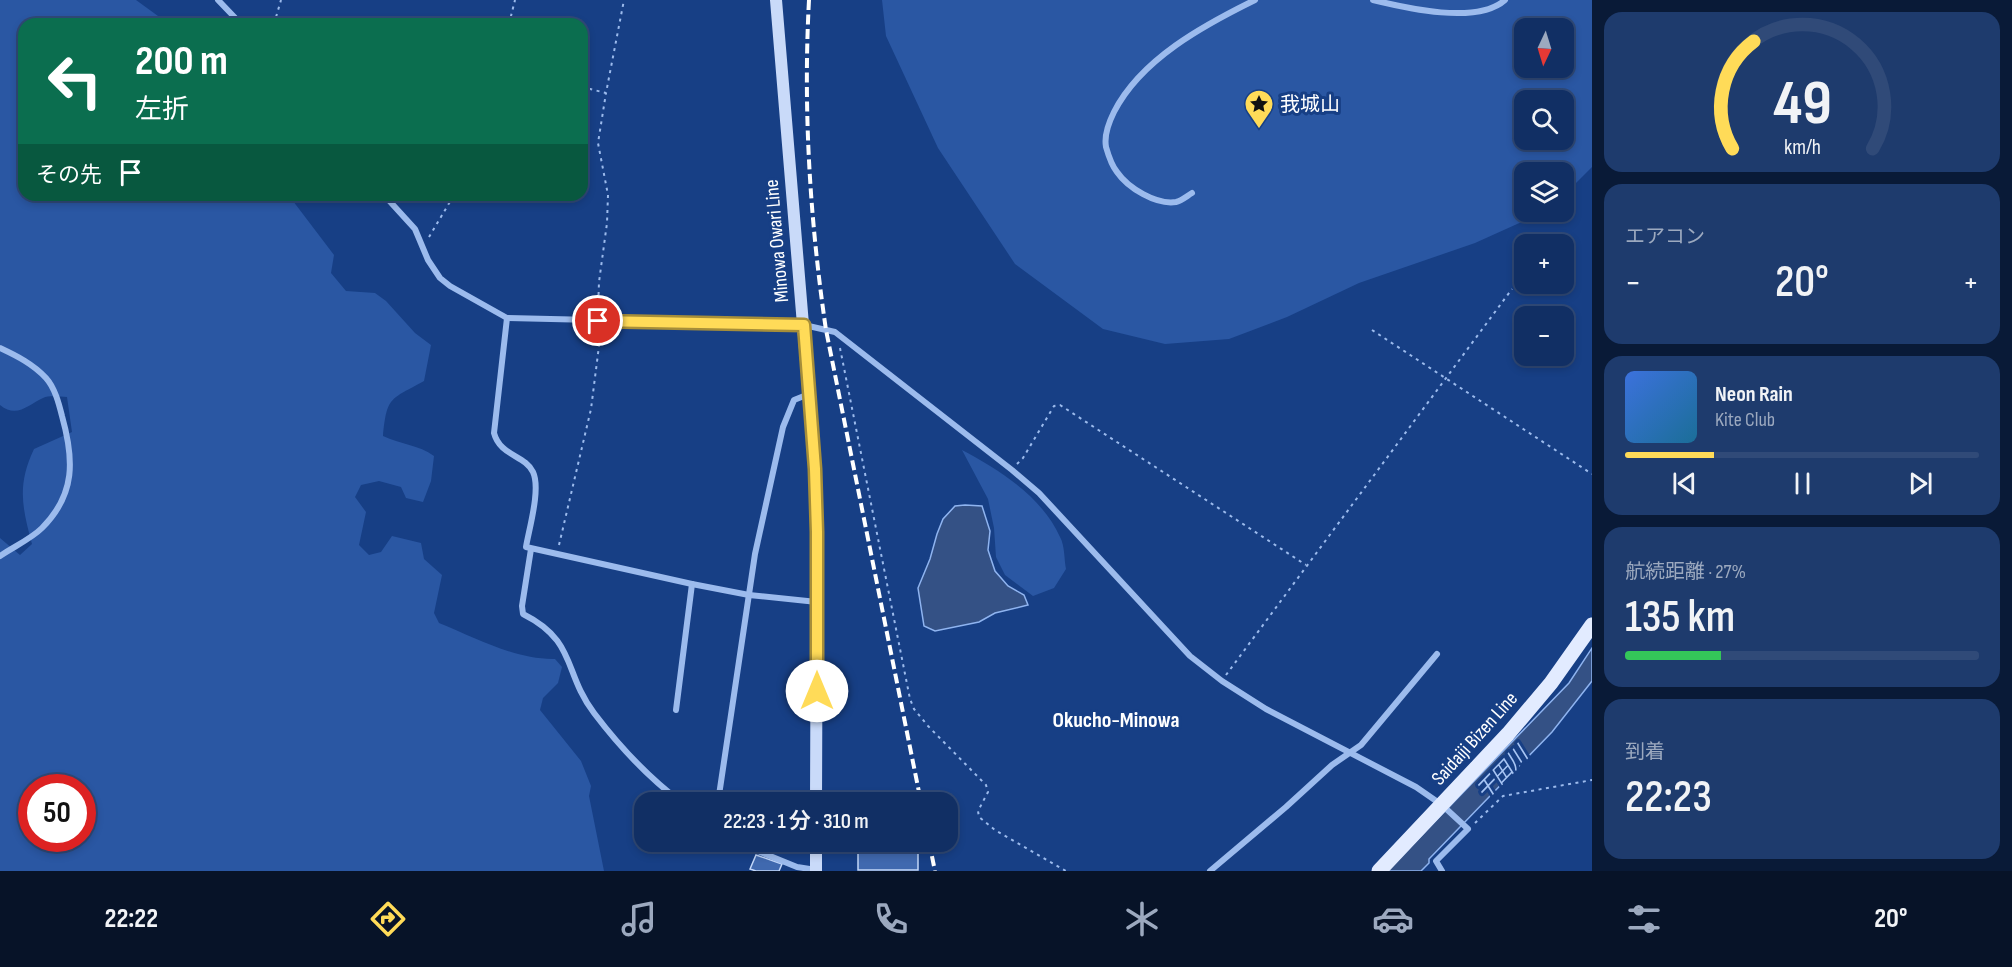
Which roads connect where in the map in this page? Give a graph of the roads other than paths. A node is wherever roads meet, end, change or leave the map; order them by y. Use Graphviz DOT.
graph roads {
  1 [pos="218,0"];
  2 [pos="776,0"];
  3 [pos="1255,0"];
  4 [pos="1373,0"];
  5 [pos="1505,0"];
  6 [pos="235,18"];
  7 [pos="1192,193"];
  8 [pos="389,201"];
  9 [pos="507,318"];
  10 [pos="804,325"];
  11 [pos="0,348"];
  12 [pos="809,396"];
  13 [pos="531,549"];
  14 [pos="0,556"];
  15 [pos="692,584"];
  16 [pos="749,595"];
  17 [pos="817,602"];
  18 [pos="1592,625"];
  19 [pos="1437,654"];
  20 [pos="676,710"];
  21 [pos="1351,752"];
  22 [pos="668,792"];
  23 [pos="719,792"];
  24 [pos="816,792"];
  25 [pos="1444,806"];
  26 [pos="760,852"];
  27 [pos="816,852"];
  28 [pos="816,871"];
  29 [pos="1210,871"];
  30 [pos="1379,871"];
  31 [pos="1442,871"];
  1 -- 6 [label="street"];
  2 -- 10 [label="main road, Minowa Owari Line"];
  3 -- 7 [label="street"];
  4 -- 5 [label="street"];
  8 -- 9 [label="street"];
  9 -- 10 [label="street"];
  9 -- 13 [label="street"];
  10 -- 12 [label="main road, Minowa Owari Line"];
  10 -- 21 [label="street"];
  11 -- 14 [label="street"];
  12 -- 16 [label="street"];
  12 -- 17 [label="main road, Minowa Owari Line"];
  13 -- 15 [label="street"];
  13 -- 22 [label="street"];
  15 -- 16 [label="street"];
  15 -- 20 [label="street"];
  16 -- 17 [label="street"];
  16 -- 23 [label="street"];
  17 -- 24 [label="main road, Minowa Owari Line"];
  18 -- 25 [label="main road, Saidaiji Bizen Line"];
  19 -- 21 [label="street"];
  21 -- 25 [label="street"];
  21 -- 29 [label="street"];
  25 -- 30 [label="main road, Saidaiji Bizen Line"];
  25 -- 31 [label="street"];
  26 -- 28 [label="street"];
  27 -- 28 [label="main road"];
}
